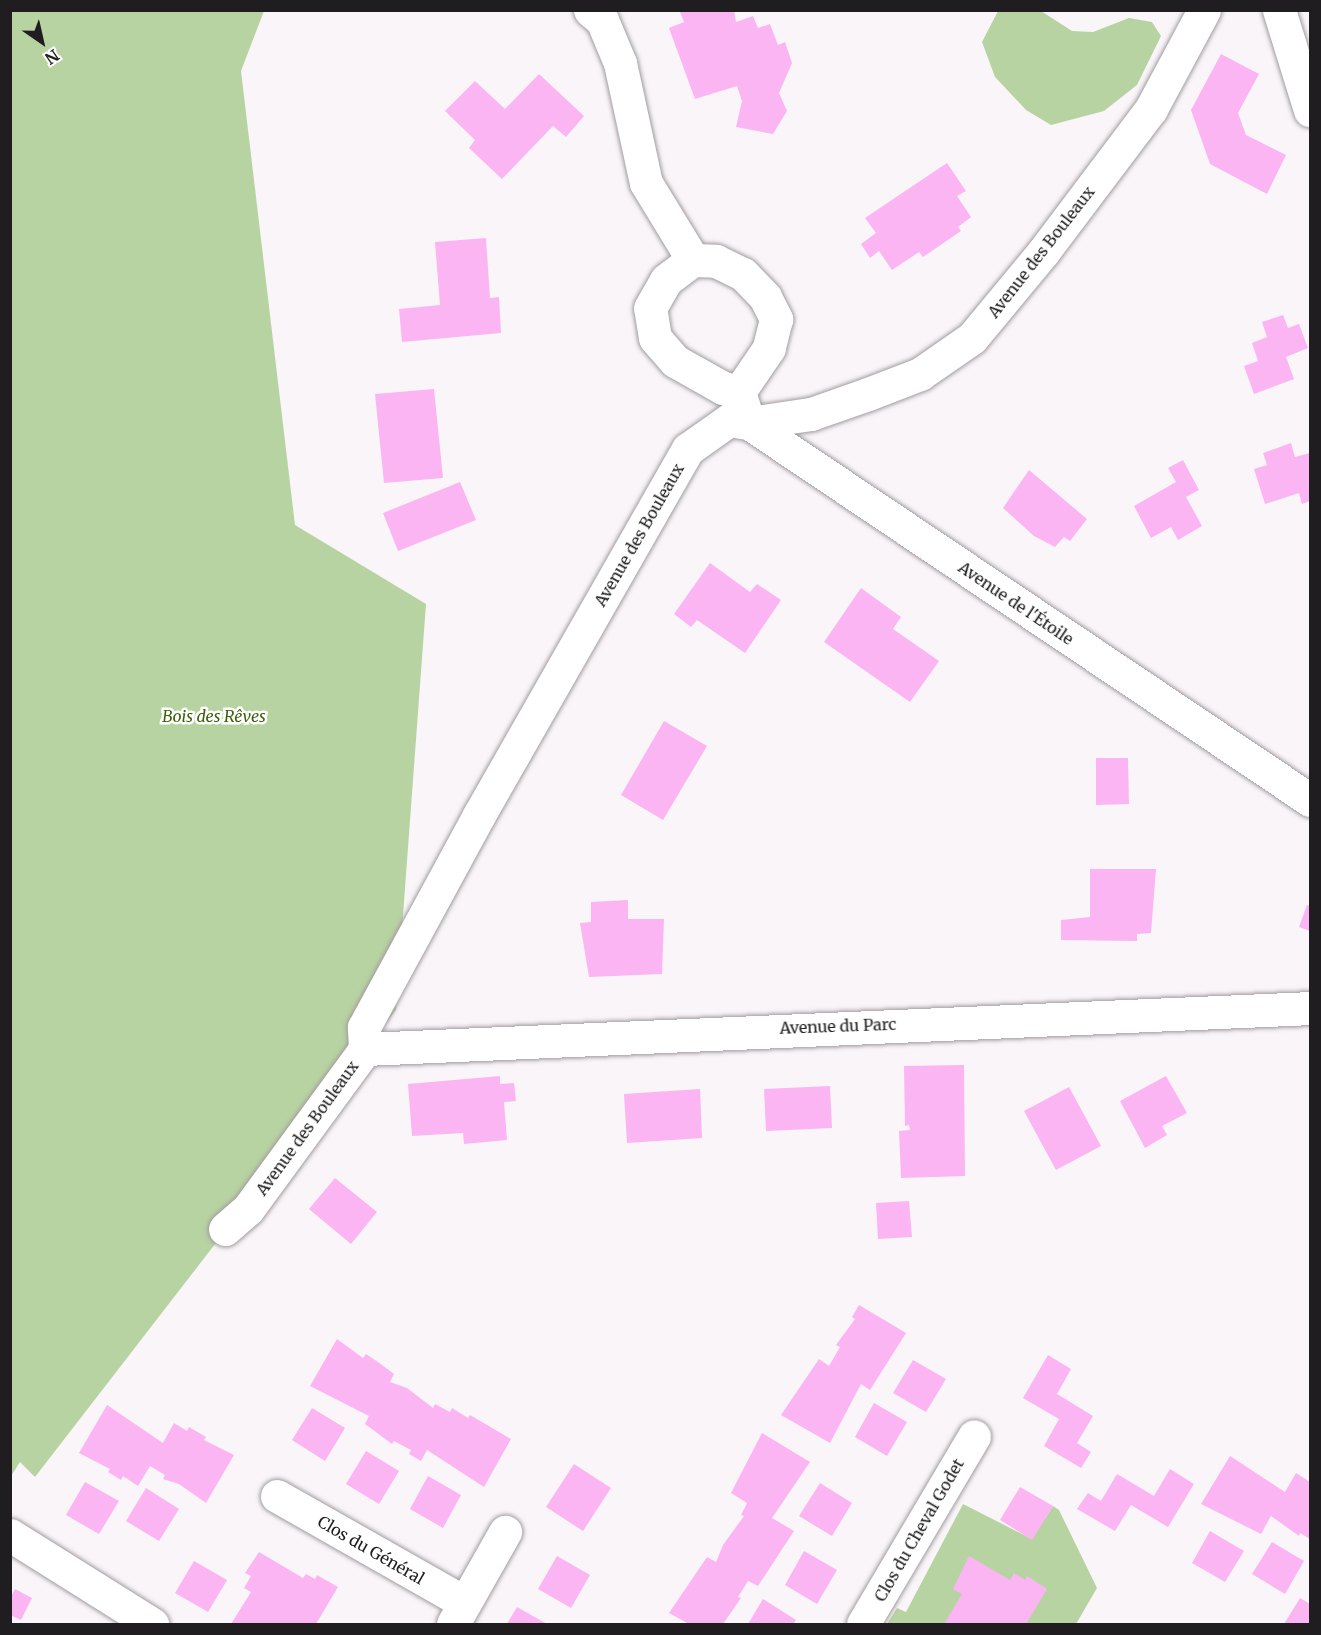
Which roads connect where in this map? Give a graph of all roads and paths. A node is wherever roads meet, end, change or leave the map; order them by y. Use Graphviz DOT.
graph roads {
  1 [pos="590,10"];
  2 [pos="1204,10"];
  3 [pos="1280,10"];
  4 [pos="1311,110"];
  5 [pos="693,260"];
  6 [pos="739,392"];
  7 [pos="749,423"];
  8 [pos="1311,801"];
  9 [pos="1311,1008"];
  10 [pos="365,1049"];
  11 [pos="225,1229"];
  12 [pos="974,1436"];
  13 [pos="277,1496"];
  14 [pos="505,1532"];
  15 [pos="10,1535"];
  16 [pos="459,1614"];
  17 [pos="152,1624"];
  18 [pos="863,1624"];
  1 -- 5 [label="street"];
  2 -- 7 [label="street, Avenue des Bouleaux"];
  3 -- 4 [label="street"];
  5 -- 6 [label="street"];
  5 -- 6 [label="street"];
  6 -- 7 [label="street"];
  7 -- 8 [label="street, Avenue de l'Étoile"];
  7 -- 10 [label="street, Avenue des Bouleaux"];
  9 -- 10 [label="street, Avenue du Parc"];
  10 -- 11 [label="street, Avenue des Bouleaux"];
  12 -- 18 [label="street, Clos du Cheval Godet"];
  13 -- 16 [label="street, Clos du Général"];
  14 -- 16 [label="street, Clos du Général"];
  15 -- 17 [label="street"];
}
